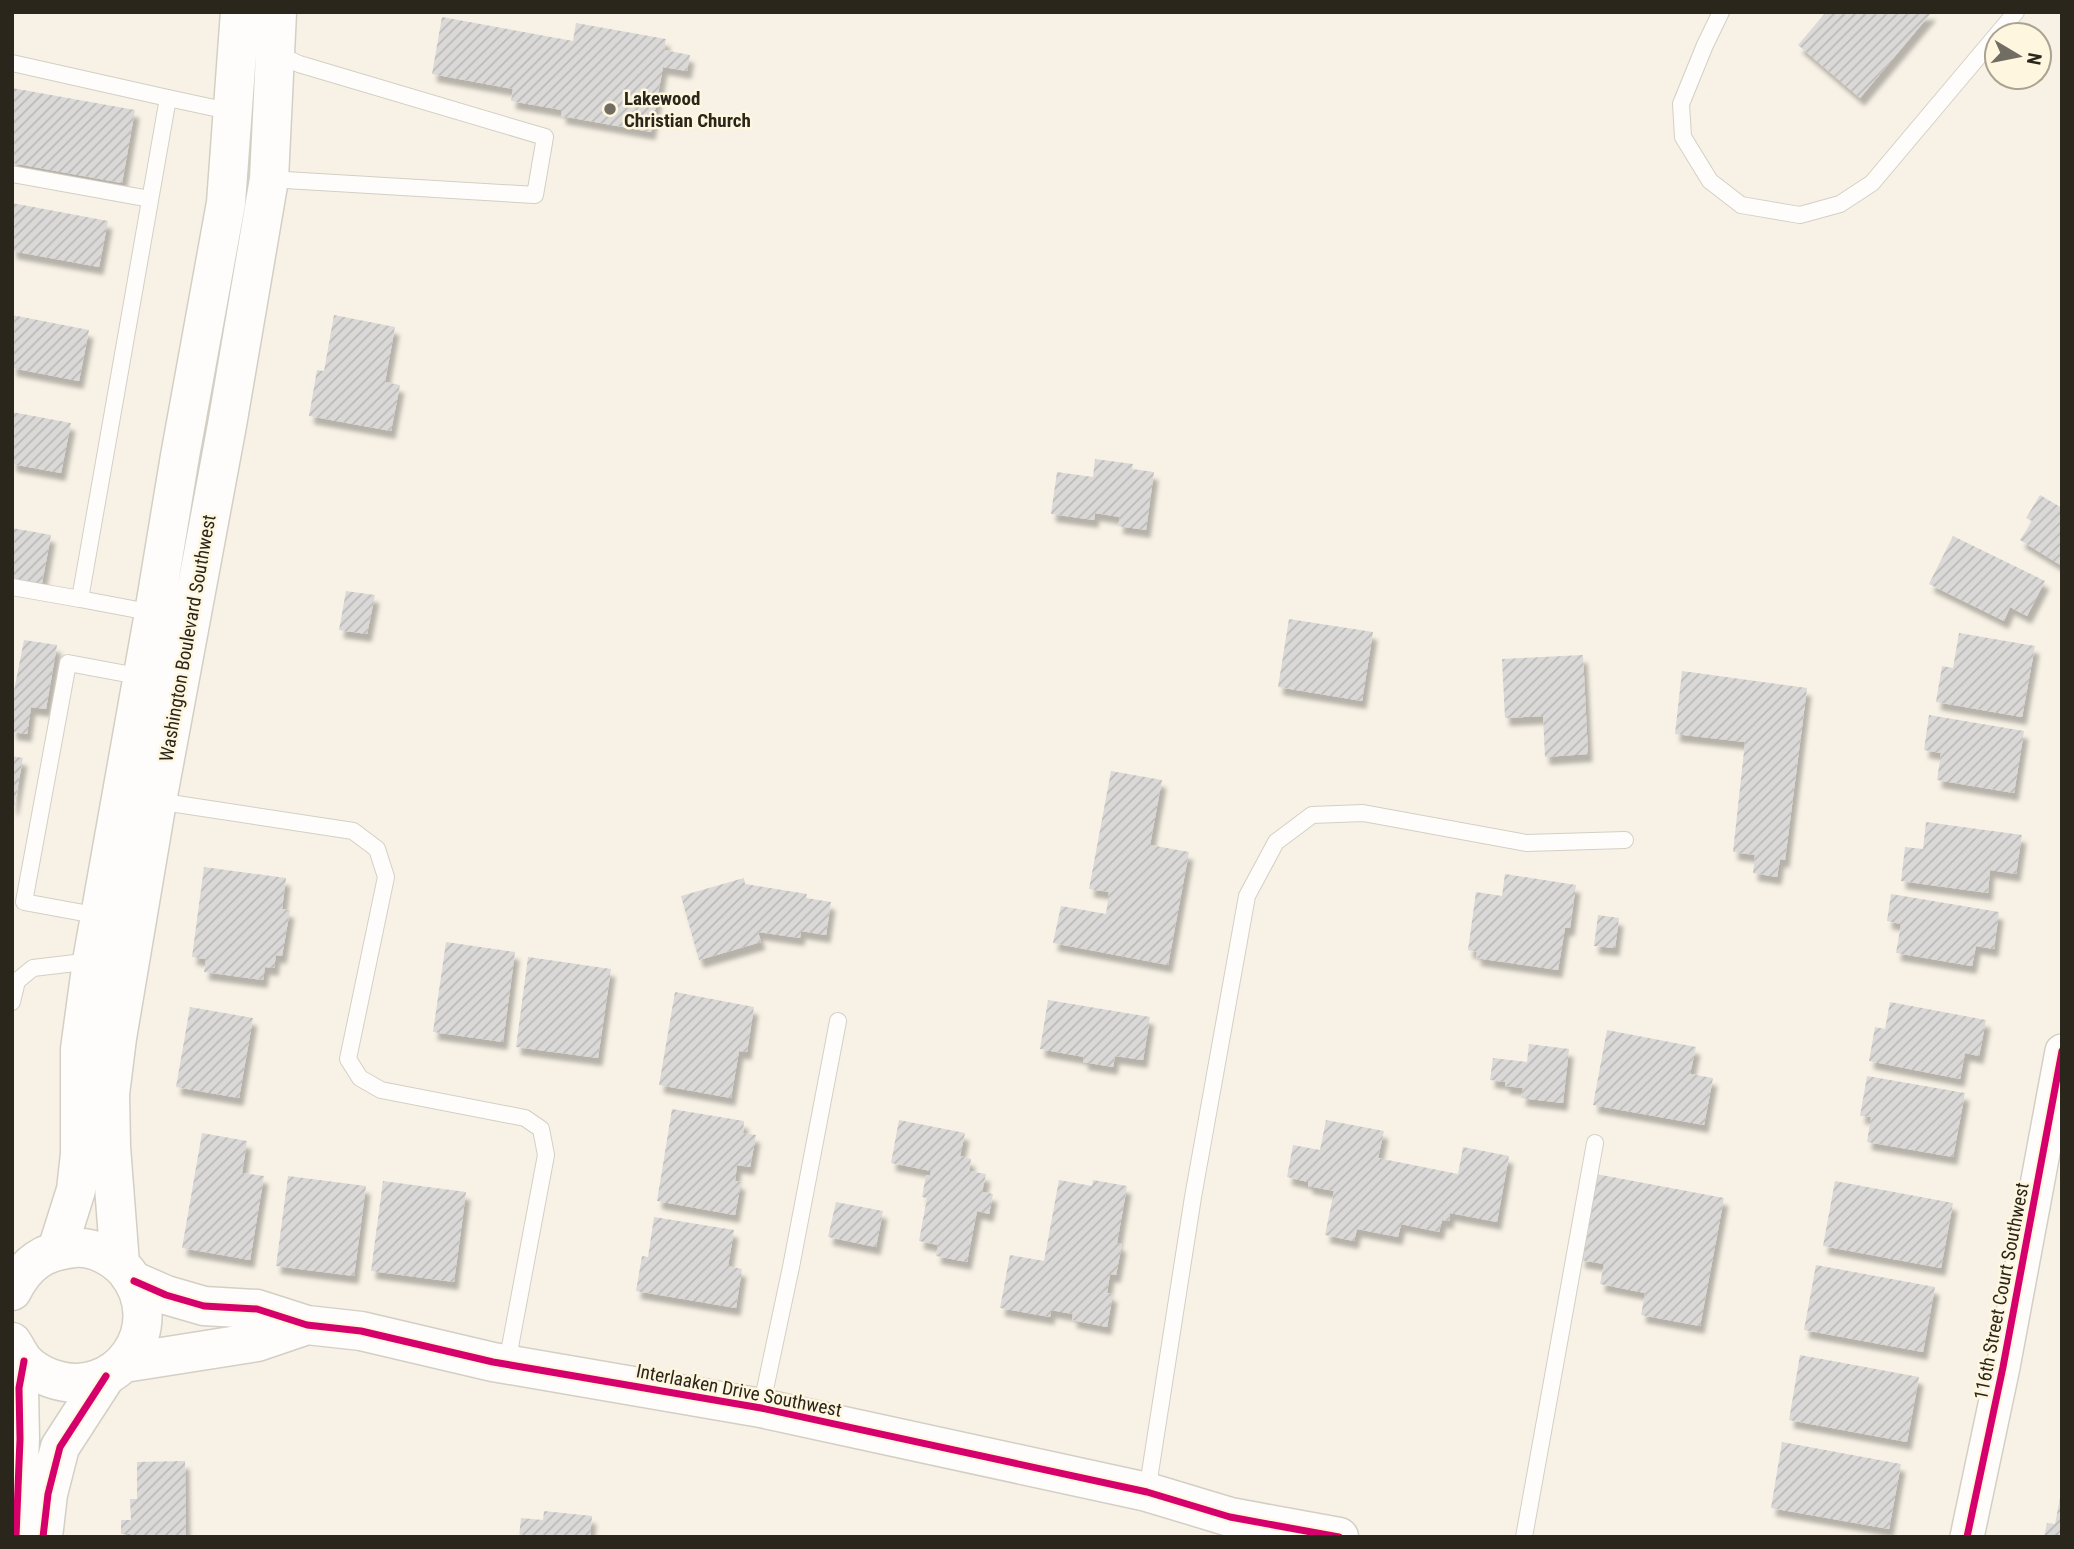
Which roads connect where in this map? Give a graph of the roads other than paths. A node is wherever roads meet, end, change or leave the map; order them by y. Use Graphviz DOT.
graph roads {
  1 [pos="240,12"];
  2 [pos="277,12"];
  3 [pos="1721,12"];
  4 [pos="2016,12"];
  5 [pos="276,53"];
  6 [pos="12,63"];
  7 [pos="168,97"];
  8 [pos="233,113"];
  9 [pos="12,174"];
  10 [pos="269,179"];
  11 [pos="150,198"];
  12 [pos="12,587"];
  13 [pos="80,599"];
  14 [pos="154,614"];
  15 [pos="143,677"];
  16 [pos="157,801"];
  17 [pos="1625,840"];
  18 [pos="100,916"];
  19 [pos="92,961"];
  20 [pos="12,1002"];
  21 [pos="838,1021"];
  22 [pos="2062,1051"];
  23 [pos="1595,1143"];
  24 [pos="35,1256"];
  25 [pos="127,1273"];
  26 [pos="12,1290"];
  27 [pos="307,1325"];
  28 [pos="18,1352"];
  29 [pos="507,1363"];
  30 [pos="115,1370"];
  31 [pos="761,1408"];
  32 [pos="1147,1492"];
  33 [pos="16,1537"];
  34 [pos="43,1537"];
  35 [pos="1339,1537"];
  36 [pos="1524,1537"];
  37 [pos="1967,1537"];
  1 -- 8 [label="main road, Washington Boulevard Southwest"];
  2 -- 5 [label="main road, Washington Boulevard Southwest"];
  3 -- 4 [label="lane"];
  5 -- 10 [label="main road, Washington Boulevard Southwest"];
  5 -- 10 [label="lane"];
  6 -- 7 [label="lane"];
  7 -- 8 [label="lane"];
  7 -- 11 [label="lane"];
  8 -- 14 [label="main road, Washington Boulevard Southwest"];
  9 -- 11 [label="lane"];
  10 -- 16 [label="main road, Washington Boulevard Southwest"];
  11 -- 13 [label="lane"];
  12 -- 13 [label="lane"];
  13 -- 14 [label="lane"];
  14 -- 15 [label="main road, Washington Boulevard Southwest"];
  15 -- 18 [label="main road, Washington Boulevard Southwest"];
  15 -- 18 [label="lane"];
  16 -- 25 [label="main road, Washington Boulevard Southwest"];
  16 -- 29 [label="lane"];
  17 -- 32 [label="lane"];
  18 -- 19 [label="main road, Washington Boulevard Southwest"];
  19 -- 20 [label="lane"];
  19 -- 24 [label="main road, Washington Boulevard Southwest"];
  21 -- 31 [label="lane"];
  22 -- 37 [label="street, 116th Street Court Southwest"];
  23 -- 36 [label="lane"];
  24 -- 25 [label="main road, Interlaaken Drive Southwest"];
  24 -- 26 [label="main road"];
  25 -- 27 [label="main road, Interlaaken Drive Southwest"];
  25 -- 30 [label="main road, Washington Boulevard Southwest"];
  27 -- 29 [label="main road, Interlaaken Drive Southwest"];
  27 -- 30 [label="main road, Interlaaken Drive Southwest"];
  28 -- 30 [label="main road, Interlaaken Drive Southwest"];
  28 -- 33 [label="main road"];
  29 -- 31 [label="main road, Interlaaken Drive Southwest"];
  30 -- 34 [label="main road"];
  31 -- 32 [label="main road, Interlaaken Drive Southwest"];
  32 -- 35 [label="main road, Interlaaken Drive Southwest"];
}
